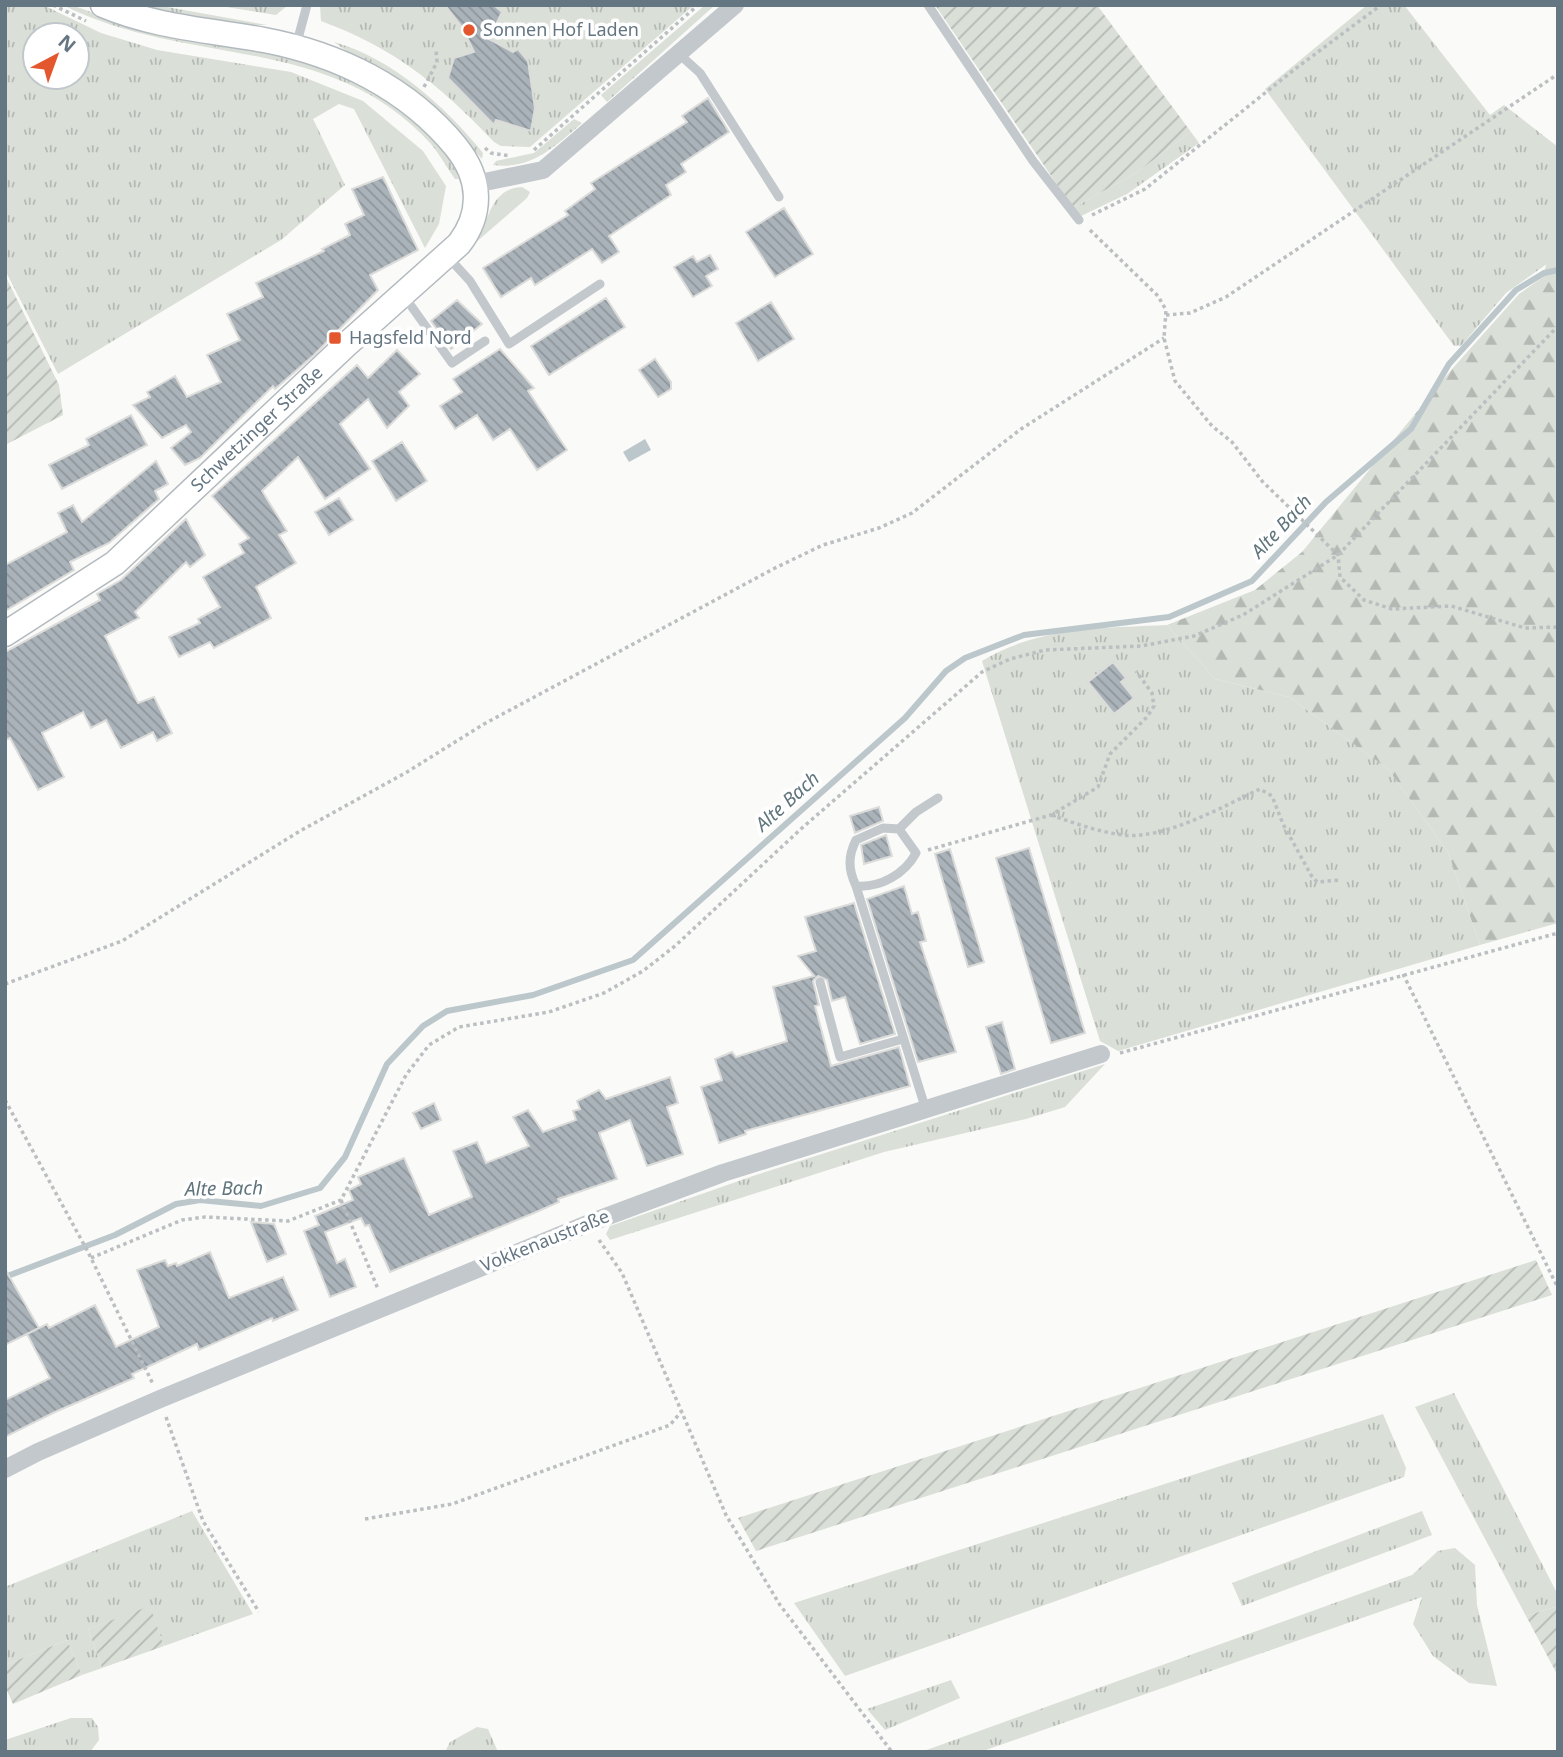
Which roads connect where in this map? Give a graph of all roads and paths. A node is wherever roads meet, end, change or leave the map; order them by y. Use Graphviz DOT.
graph roads {
  1 [pos="54,5"];
  2 [pos="307,5"];
  3 [pos="698,5"];
  4 [pos="735,5"];
  5 [pos="928,5"];
  6 [pos="1381,5"];
  7 [pos="98,15"];
  8 [pos="296,47"];
  9 [pos="436,50"];
  10 [pos="679,54"];
  11 [pos="1558,74"];
  12 [pos="424,87"];
  13 [pos="491,153"];
  14 [pos="524,153"];
  15 [pos="516,156"];
  16 [pos="475,184"];
  17 [pos="779,197"];
  18 [pos="1079,220"];
  19 [pos="447,256"];
  20 [pos="600,284"];
  21 [pos="403,295"];
  22 [pos="1166,315"];
  23 [pos="1558,326"];
  24 [pos="1164,338"];
  25 [pos="485,341"];
  26 [pos="1338,555"];
  27 [pos="1558,627"];
  28 [pos="5,634"];
  29 [pos="1136,671"];
  30 [pos="938,798"];
  31 [pos="1051,815"];
  32 [pos="899,829"];
  33 [pos="916,853"];
  34 [pos="1339,880"];
  35 [pos="856,886"];
  36 [pos="1558,933"];
  37 [pos="1402,974"];
  38 [pos="820,982"];
  39 [pos="5,984"];
  40 [pos="903,1039"];
  41 [pos="1101,1054"];
  42 [pos="5,1100"];
  43 [pos="926,1110"];
  44 [pos="341,1200"];
  45 [pos="592,1222"];
  46 [pos="91,1258"];
  47 [pos="1558,1288"];
  48 [pos="385,1307"];
  49 [pos="160,1399"];
  50 [pos="681,1411"];
  51 [pos="5,1469"];
  52 [pos="365,1519"];
  53 [pos="259,1612"];
  54 [pos="892,1752"];
  1 -- 7 [label="path"];
  2 -- 8 [label="lane"];
  3 -- 14 [label="path"];
  4 -- 10 [label="street"];
  5 -- 18 [label="lane"];
  6 -- 18 [label="path"];
  7 -- 8 [label="main road"];
  8 -- 16 [label="main road"];
  9 -- 12 [label="path"];
  10 -- 16 [label="street"];
  10 -- 17 [label="lane"];
  11 -- 22 [label="path"];
  13 -- 15 [label="path"];
  16 -- 19 [label="main road, Schwetzinger Straße"];
  18 -- 22 [label="path"];
  19 -- 20 [label="lane"];
  19 -- 21 [label="main road, Schwetzinger Straße"];
  21 -- 25 [label="lane"];
  21 -- 28 [label="main road, Schwetzinger Straße"];
  22 -- 24 [label="path"];
  23 -- 26 [label="path"];
  24 -- 26 [label="path"];
  24 -- 39 [label="path"];
  26 -- 27 [label="path"];
  26 -- 44 [label="path"];
  29 -- 31 [label="path"];
  30 -- 32 [label="lane"];
  31 -- 33 [label="path"];
  31 -- 34 [label="path"];
  32 -- 33 [label="lane"];
  32 -- 35 [label="lane"];
  33 -- 35 [label="lane"];
  35 -- 40 [label="lane"];
  36 -- 37 [label="path"];
  37 -- 41 [label="path"];
  37 -- 47 [label="path"];
  38 -- 40 [label="lane"];
  40 -- 43 [label="lane"];
  41 -- 43 [label="street, Vokkenaustraße"];
  42 -- 46 [label="path"];
  43 -- 45 [label="street, Vokkenaustraße"];
  44 -- 46 [label="path"];
  44 -- 48 [label="path"];
  45 -- 48 [label="street, Vokkenaustraße"];
  45 -- 50 [label="path"];
  46 -- 49 [label="path"];
  48 -- 49 [label="street, Vokkenaustraße"];
  49 -- 51 [label="street, Vokkenaustraße"];
  49 -- 53 [label="path"];
  50 -- 52 [label="path"];
  50 -- 54 [label="path"];
}
